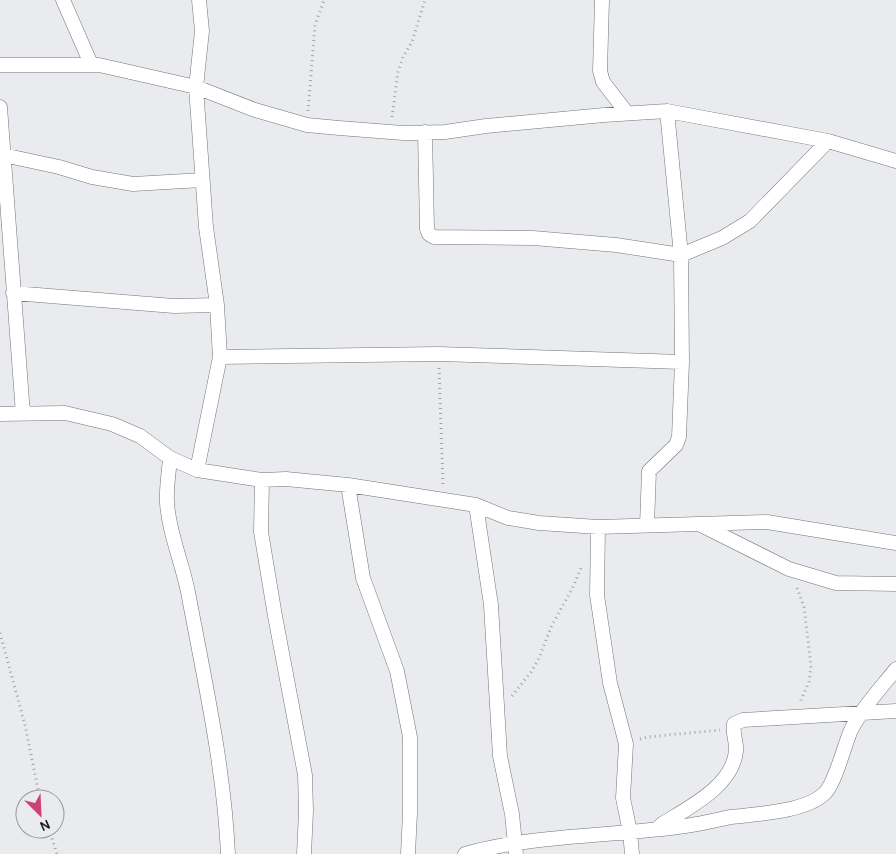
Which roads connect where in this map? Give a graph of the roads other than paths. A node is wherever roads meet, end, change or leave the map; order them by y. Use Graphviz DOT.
graph roads {
  1 [pos="63,0"];
  2 [pos="199,0"];
  3 [pos="602,0"];
  4 [pos="91,64"];
  5 [pos="0,65"];
  6 [pos="196,88"];
  7 [pos="0,107"];
  8 [pos="668,111"];
  9 [pos="627,113"];
  10 [pos="425,132"];
  11 [pos="828,141"];
  12 [pos="3,155"];
  13 [pos="896,161"];
  14 [pos="202,180"];
  15 [pos="681,255"];
  16 [pos="13,293"];
  17 [pos="217,305"];
  18 [pos="220,357"];
  19 [pos="682,362"];
  20 [pos="0,414"];
  21 [pos="23,414"];
  22 [pos="170,458"];
  23 [pos="197,470"];
  24 [pos="262,480"];
  25 [pos="348,485"];
  26 [pos="476,506"];
  27 [pos="698,524"];
  28 [pos="647,525"];
  29 [pos="598,527"];
  30 [pos="896,543"];
  31 [pos="896,584"];
  32 [pos="896,669"];
  33 [pos="896,711"];
  34 [pos="860,714"];
  35 [pos="657,829"];
  36 [pos="630,832"];
  37 [pos="516,848"];
  38 [pos="228,854"];
  39 [pos="304,854"];
  40 [pos="408,854"];
  41 [pos="465,854"];
  42 [pos="632,854"];
  1 -- 4 [label="street"];
  2 -- 6 [label="street"];
  3 -- 9 [label="street"];
  4 -- 5 [label="street"];
  4 -- 6 [label="street"];
  6 -- 10 [label="street"];
  6 -- 14 [label="street"];
  7 -- 12 [label="street"];
  8 -- 9 [label="street"];
  8 -- 11 [label="street"];
  8 -- 15 [label="street"];
  9 -- 10 [label="street"];
  10 -- 15 [label="street"];
  11 -- 13 [label="street"];
  11 -- 15 [label="street"];
  12 -- 14 [label="street"];
  12 -- 16 [label="street"];
  14 -- 17 [label="street"];
  15 -- 19 [label="street"];
  16 -- 17 [label="street"];
  16 -- 21 [label="street"];
  17 -- 18 [label="street"];
  18 -- 19 [label="street"];
  18 -- 23 [label="street"];
  19 -- 28 [label="street"];
  20 -- 21 [label="street"];
  21 -- 22 [label="street"];
  22 -- 23 [label="street"];
  22 -- 38 [label="street"];
  23 -- 24 [label="street"];
  24 -- 25 [label="street"];
  24 -- 39 [label="street"];
  25 -- 26 [label="street"];
  25 -- 40 [label="street"];
  26 -- 29 [label="street"];
  26 -- 37 [label="street"];
  27 -- 28 [label="street"];
  27 -- 30 [label="street"];
  27 -- 31 [label="street"];
  28 -- 29 [label="street"];
  29 -- 36 [label="street"];
  32 -- 34 [label="street"];
  33 -- 34 [label="street"];
  34 -- 35 [label="street"];
  34 -- 35 [label="street"];
  35 -- 36 [label="street"];
  36 -- 37 [label="street"];
  36 -- 42 [label="street"];
  37 -- 41 [label="street"];
}
